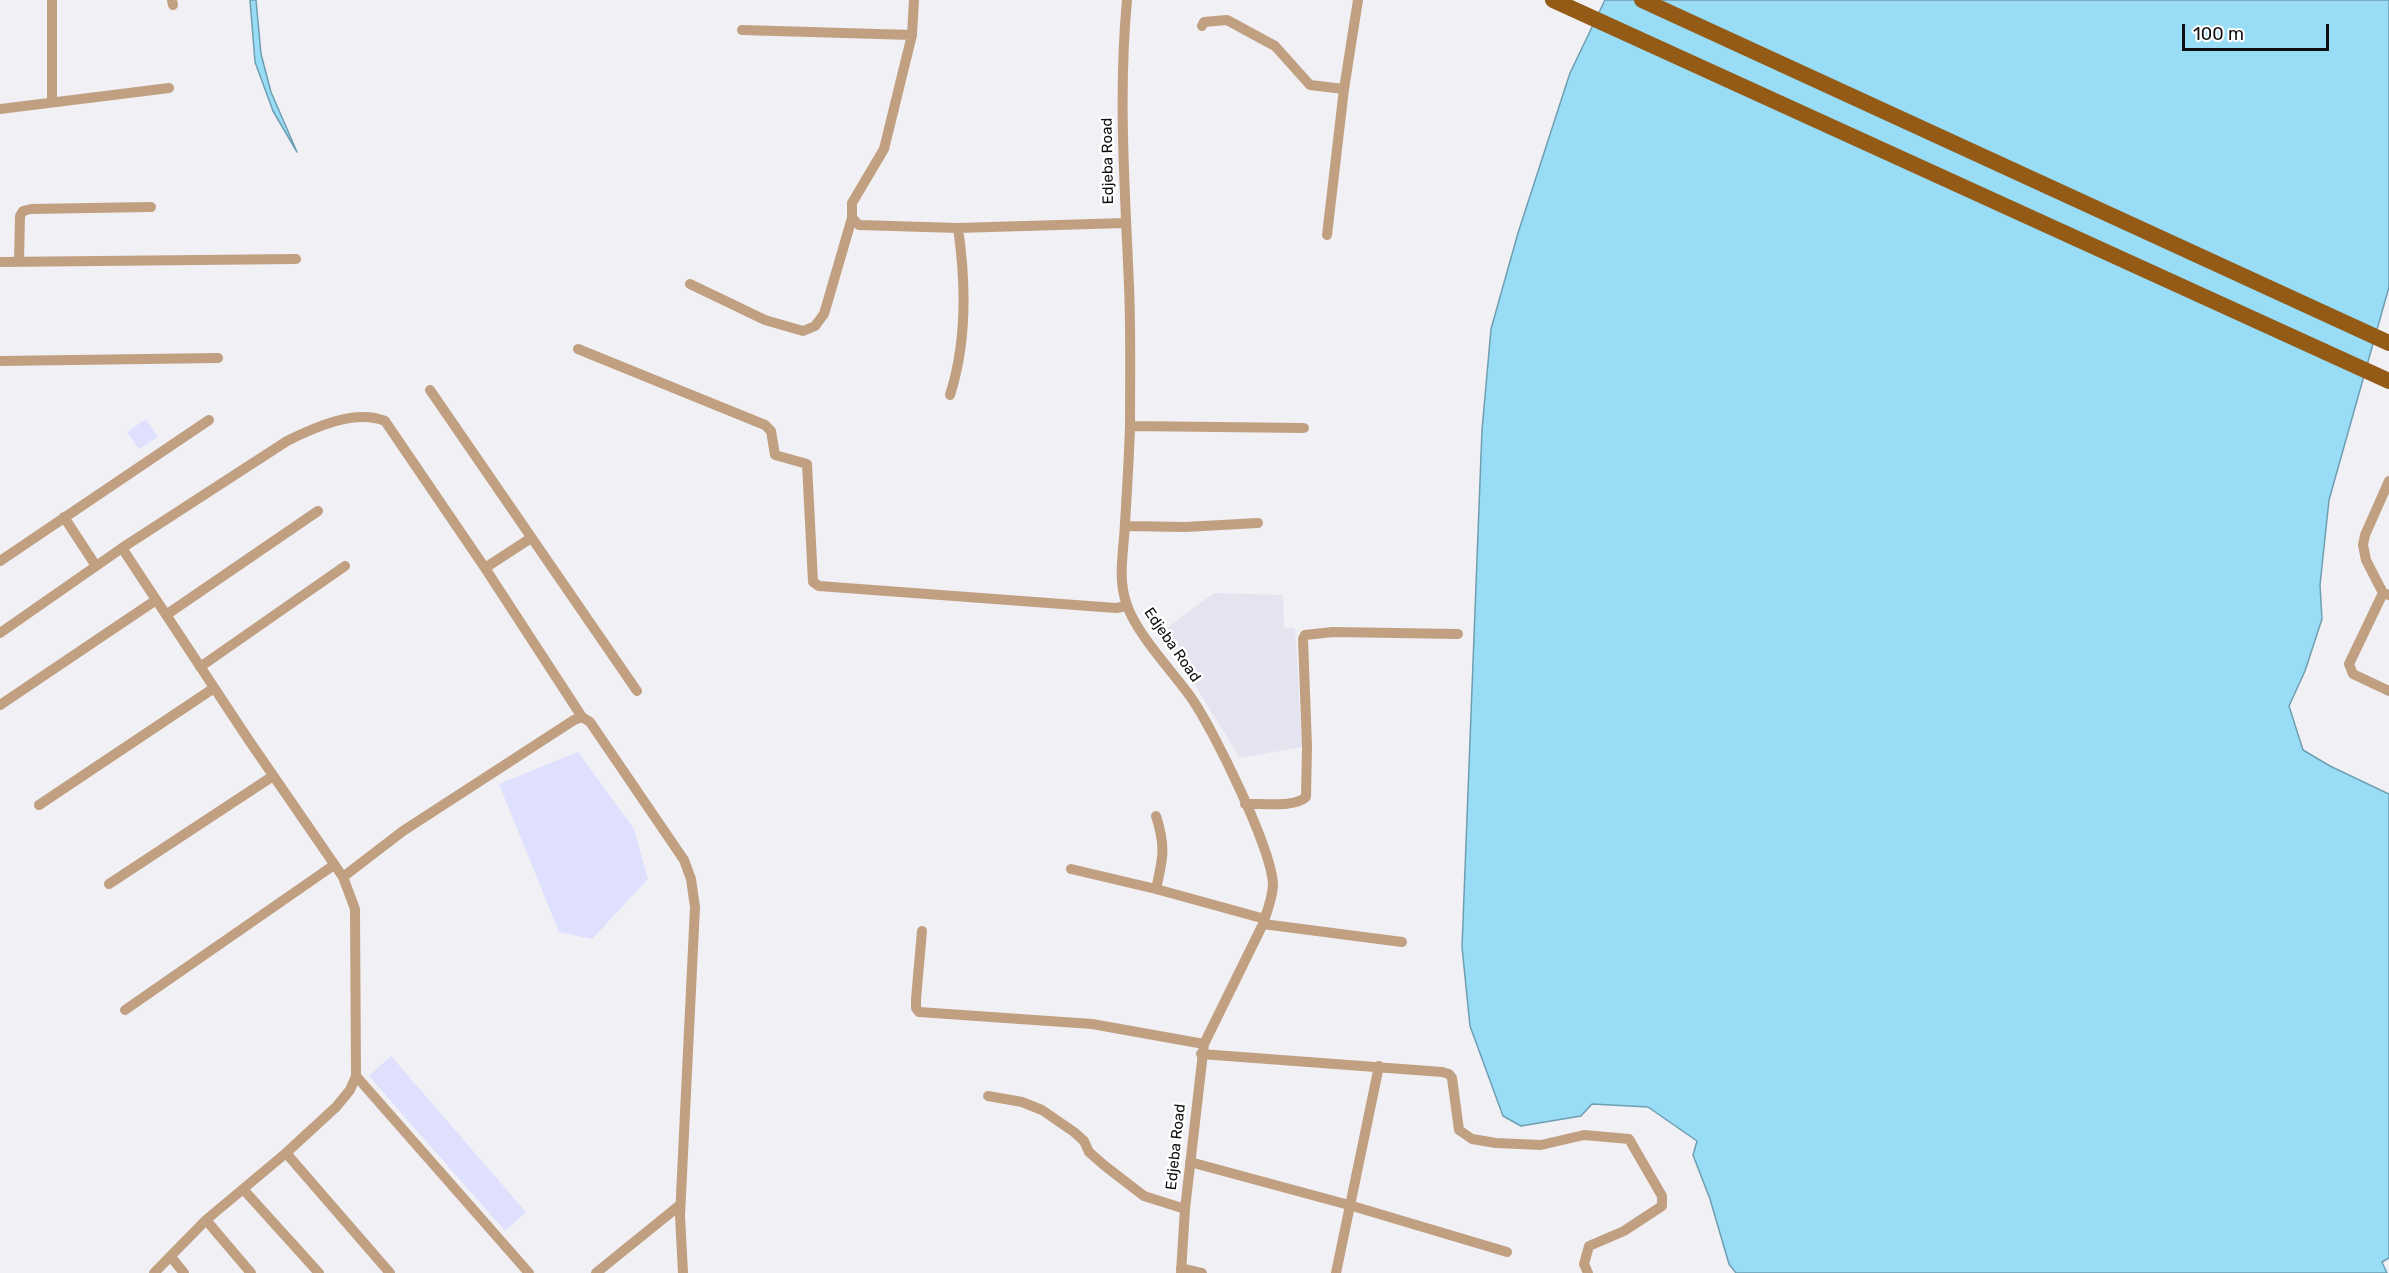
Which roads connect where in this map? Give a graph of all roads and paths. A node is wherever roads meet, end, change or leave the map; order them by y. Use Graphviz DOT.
graph roads {
  1 [pos="52,0"];
  2 [pos="914,0"];
  3 [pos="1127,0"];
  4 [pos="1358,0"];
  5 [pos="1553,0"];
  6 [pos="1642,0"];
  7 [pos="1202,26"];
  8 [pos="742,30"];
  9 [pos="912,35"];
  10 [pos="169,88"];
  11 [pos="1344,89"];
  12 [pos="52,102"];
  13 [pos="0,109"];
  14 [pos="151,207"];
  15 [pos="852,218"];
  16 [pos="1125,223"];
  17 [pos="958,228"];
  18 [pos="1327,235"];
  19 [pos="296,259"];
  20 [pos="19,261"];
  21 [pos="0,262"];
  22 [pos="690,284"];
  23 [pos="2389,343"];
  24 [pos="578,349"];
  25 [pos="218,358"];
  26 [pos="0,361"];
  27 [pos="2389,381"];
  28 [pos="430,390"];
  29 [pos="950,395"];
  30 [pos="209,420"];
  31 [pos="1130,426"];
  32 [pos="1304,428"];
  33 [pos="2389,481"];
  34 [pos="318,511"];
  35 [pos="64,517"];
  36 [pos="1258,523"];
  37 [pos="1125,526"];
  38 [pos="531,538"];
  39 [pos="122,548"];
  40 [pos="0,561"];
  41 [pos="96,566"];
  42 [pos="345,566"];
  43 [pos="485,568"];
  44 [pos="2386,594"];
  45 [pos="156,600"];
  46 [pos="1127,606"];
  47 [pos="166,615"];
  48 [pos="0,633"];
  49 [pos="1458,634"];
  50 [pos="200,667"];
  51 [pos="214,688"];
  52 [pos="637,691"];
  53 [pos="2389,691"];
  54 [pos="0,705"];
  55 [pos="582,717"];
  56 [pos="273,776"];
  57 [pos="1245,804"];
  58 [pos="39,805"];
  59 [pos="1156,816"];
  60 [pos="333,865"];
  61 [pos="1071,869"];
  62 [pos="343,877"];
  63 [pos="109,884"];
  64 [pos="1156,889"];
  65 [pos="1264,921"];
  66 [pos="921,931"];
  67 [pos="1402,942"];
  68 [pos="125,1010"];
  69 [pos="1202,1049"];
  70 [pos="1378,1066"];
  71 [pos="356,1076"];
  72 [pos="988,1096"];
  73 [pos="286,1153"];
  74 [pos="1190,1162"];
  75 [pos="243,1189"];
  76 [pos="680,1205"];
  77 [pos="1349,1205"];
  78 [pos="1185,1209"];
  79 [pos="206,1220"];
  80 [pos="1507,1252"];
  81 [pos="171,1257"];
  82 [pos="1181,1270"];
  83 [pos="154,1273"];
  84 [pos="184,1273"];
  85 [pos="251,1273"];
  86 [pos="319,1273"];
  87 [pos="390,1273"];
  88 [pos="530,1273"];
  89 [pos="596,1273"];
  90 [pos="683,1273"];
  91 [pos="1202,1273"];
  92 [pos="1336,1273"];
  93 [pos="1588,1273"];
  1 -- 12 [label="street"];
  2 -- 9 [label="street"];
  3 -- 16 [label="street, Edjeba Road"];
  4 -- 11 [label="street"];
  5 -- 27 [label="main road"];
  6 -- 23 [label="main road"];
  7 -- 11 [label="street"];
  8 -- 9 [label="street"];
  9 -- 15 [label="street"];
  10 -- 12 [label="street"];
  11 -- 18 [label="street"];
  12 -- 13 [label="street"];
  14 -- 20 [label="street"];
  15 -- 17 [label="street"];
  15 -- 22 [label="street"];
  16 -- 17 [label="street"];
  16 -- 31 [label="street, Edjeba Road"];
  17 -- 29 [label="street"];
  19 -- 20 [label="street"];
  20 -- 21 [label="street"];
  24 -- 46 [label="street"];
  25 -- 26 [label="street"];
  28 -- 38 [label="street"];
  30 -- 35 [label="street"];
  31 -- 32 [label="street"];
  31 -- 37 [label="street, Edjeba Road"];
  33 -- 44 [label="street"];
  34 -- 47 [label="street"];
  35 -- 40 [label="street"];
  35 -- 41 [label="street"];
  36 -- 37 [label="street"];
  37 -- 46 [label="street, Edjeba Road"];
  38 -- 43 [label="street"];
  38 -- 52 [label="street"];
  39 -- 41 [label="street"];
  39 -- 43 [label="street"];
  39 -- 45 [label="street"];
  41 -- 48 [label="street"];
  42 -- 50 [label="street"];
  43 -- 55 [label="street"];
  44 -- 53 [label="street"];
  45 -- 47 [label="street"];
  45 -- 54 [label="street"];
  46 -- 57 [label="street, Edjeba Road"];
  47 -- 50 [label="street"];
  49 -- 57 [label="street"];
  50 -- 51 [label="street"];
  51 -- 56 [label="street"];
  51 -- 58 [label="street"];
  55 -- 62 [label="street"];
  55 -- 76 [label="street"];
  56 -- 60 [label="street"];
  56 -- 63 [label="street"];
  57 -- 65 [label="street, Edjeba Road"];
  59 -- 64 [label="street"];
  60 -- 62 [label="street"];
  60 -- 68 [label="street"];
  61 -- 64 [label="street"];
  62 -- 71 [label="street"];
  64 -- 65 [label="street"];
  65 -- 67 [label="street"];
  65 -- 69 [label="street, Edjeba Road"];
  66 -- 69 [label="street"];
  69 -- 70 [label="street"];
  69 -- 74 [label="street, Edjeba Road"];
  70 -- 77 [label="street"];
  70 -- 93 [label="street"];
  71 -- 73 [label="street"];
  71 -- 88 [label="street"];
  72 -- 78 [label="street"];
  73 -- 75 [label="street"];
  73 -- 87 [label="street"];
  74 -- 77 [label="street"];
  74 -- 78 [label="street, Edjeba Road"];
  75 -- 79 [label="street"];
  75 -- 86 [label="street"];
  76 -- 89 [label="street"];
  76 -- 90 [label="street"];
  77 -- 80 [label="street"];
  77 -- 92 [label="street"];
  78 -- 82 [label="street, Edjeba Road"];
  79 -- 81 [label="street"];
  79 -- 85 [label="street"];
  81 -- 83 [label="street"];
  81 -- 84 [label="street"];
  82 -- 91 [label="street"];
}
